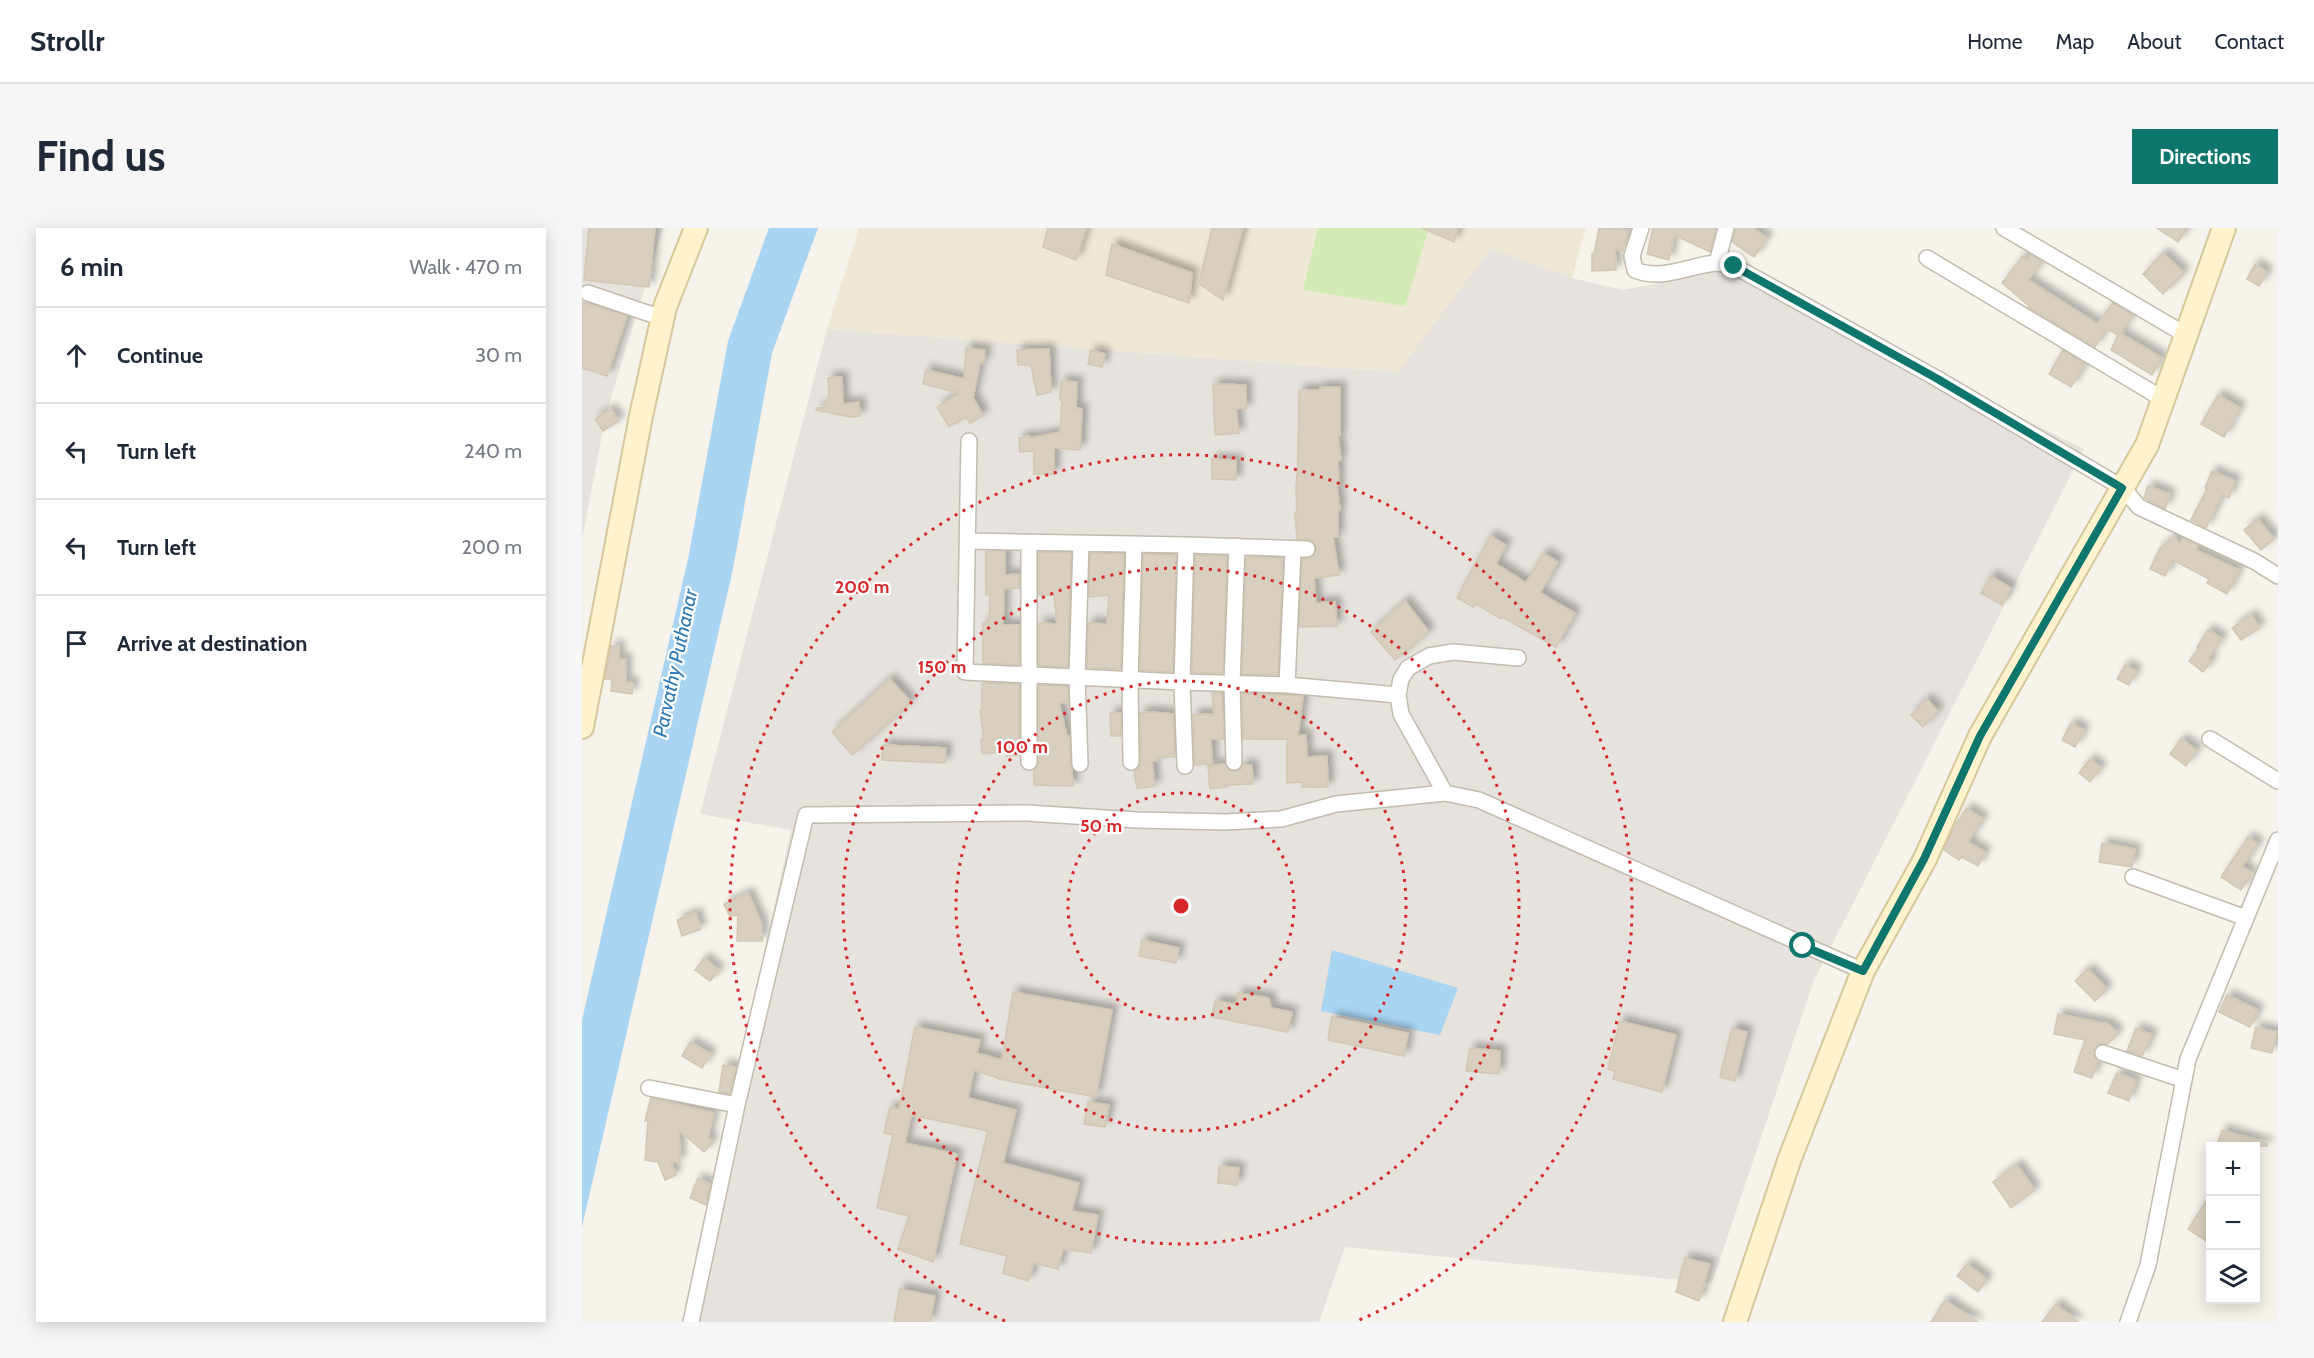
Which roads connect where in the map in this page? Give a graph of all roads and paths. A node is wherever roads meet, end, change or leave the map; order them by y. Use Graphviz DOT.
graph roads {
  1 [pos="696,228"];
  2 [pos="1641,228"];
  3 [pos="1726,228"];
  4 [pos="2004,228"];
  5 [pos="2224,228"];
  6 [pos="1927,258"];
  7 [pos="1717,263"];
  8 [pos="588,293"];
  9 [pos="662,318"];
  10 [pos="2186,335"];
  11 [pos="2163,399"];
  12 [pos="969,441"];
  13 [pos="2122,488"];
  14 [pos="968,541"];
  15 [pos="1029,543"];
  16 [pos="1081,543"];
  17 [pos="1134,543"];
  18 [pos="1186,545"];
  19 [pos="1238,546"];
  20 [pos="2278,576"];
  21 [pos="1518,658"];
  22 [pos="1027,676"];
  23 [pos="1077,678"];
  24 [pos="1130,680"];
  25 [pos="1182,682"];
  26 [pos="1232,684"];
  27 [pos="1287,685"];
  28 [pos="1398,695"];
  29 [pos="582,727"];
  30 [pos="2210,739"];
  31 [pos="1029,762"];
  32 [pos="1131,762"];
  33 [pos="1234,762"];
  34 [pos="1080,764"];
  35 [pos="1185,766"];
  36 [pos="2278,781"];
  37 [pos="1445,793"];
  38 [pos="2278,840"];
  39 [pos="2133,877"];
  40 [pos="2247,918"];
  41 [pos="1863,971"];
  42 [pos="2103,1053"];
  43 [pos="2184,1080"];
  44 [pos="649,1088"];
  45 [pos="737,1105"];
  46 [pos="692,1322"];
  47 [pos="1735,1322"];
  48 [pos="2128,1322"];
  1 -- 9 [label="street"];
  2 -- 7 [label="street"];
  3 -- 7 [label="street"];
  4 -- 10 [label="street"];
  5 -- 10 [label="street"];
  6 -- 11 [label="street"];
  7 -- 13 [label="street"];
  8 -- 9 [label="street"];
  9 -- 29 [label="street"];
  10 -- 11 [label="street"];
  11 -- 13 [label="street"];
  12 -- 14 [label="street"];
  13 -- 20 [label="street"];
  13 -- 41 [label="street"];
  14 -- 15 [label="street"];
  14 -- 22 [label="street"];
  15 -- 16 [label="street"];
  15 -- 22 [label="street"];
  16 -- 17 [label="street"];
  16 -- 23 [label="street"];
  17 -- 18 [label="street"];
  17 -- 24 [label="street"];
  18 -- 19 [label="street"];
  18 -- 25 [label="street"];
  19 -- 26 [label="street"];
  19 -- 27 [label="street"];
  21 -- 28 [label="street"];
  22 -- 23 [label="street"];
  22 -- 31 [label="street"];
  23 -- 24 [label="street"];
  23 -- 34 [label="street"];
  24 -- 25 [label="street"];
  24 -- 32 [label="street"];
  25 -- 26 [label="street"];
  25 -- 35 [label="street"];
  26 -- 27 [label="street"];
  26 -- 33 [label="street"];
  27 -- 28 [label="street"];
  28 -- 37 [label="street"];
  30 -- 36 [label="street"];
  37 -- 41 [label="street"];
  37 -- 45 [label="street"];
  38 -- 40 [label="street"];
  39 -- 40 [label="street"];
  40 -- 43 [label="street"];
  41 -- 47 [label="street"];
  42 -- 43 [label="street"];
  43 -- 48 [label="street"];
  44 -- 45 [label="street"];
  45 -- 46 [label="street"];
}
